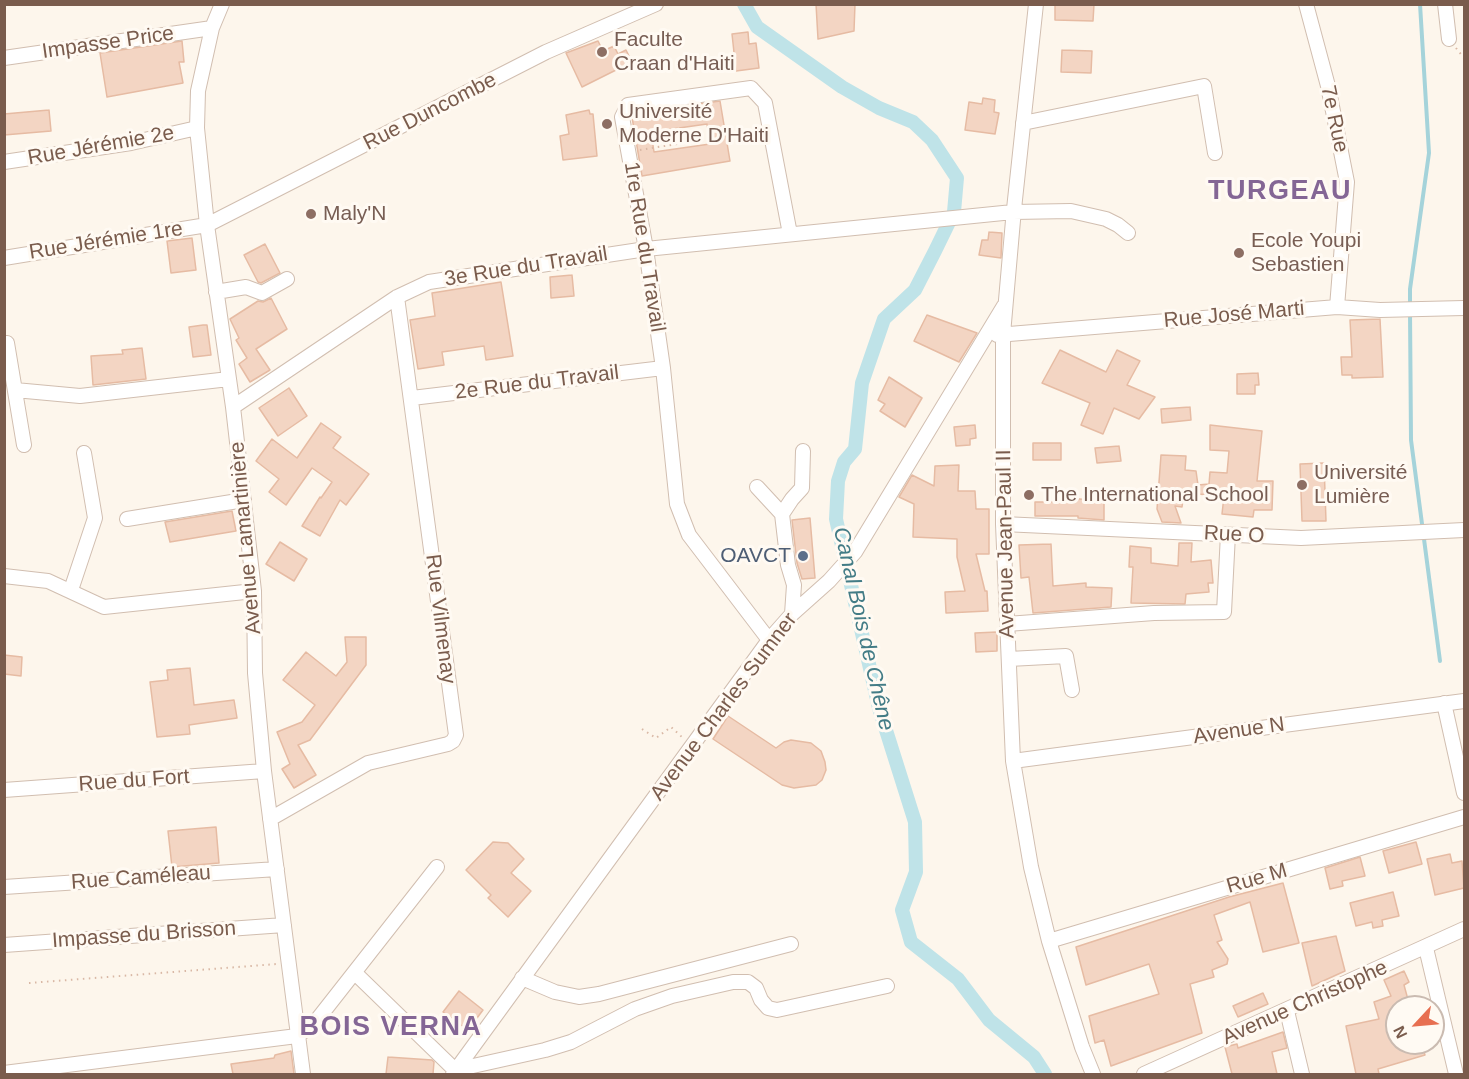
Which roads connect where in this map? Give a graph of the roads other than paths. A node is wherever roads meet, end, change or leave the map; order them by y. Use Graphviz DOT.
graph roads {
  1 [pos="656,4"];
  2 [pos="1036,4"];
  3 [pos="1306,4"];
  4 [pos="1445,4"];
  5 [pos="224,5"];
  6 [pos="212,28"];
  7 [pos="1449,39"];
  8 [pos="4,58"];
  9 [pos="1023,123"];
  10 [pos="197,128"];
  11 [pos="1215,153"];
  12 [pos="4,162"];
  13 [pos="1013,212"];
  14 [pos="207,225"];
  15 [pos="1128,233"];
  16 [pos="790,234"];
  17 [pos="646,249"];
  18 [pos="4,258"];
  19 [pos="287,279"];
  20 [pos="216,292"];
  21 [pos="397,297"];
  22 [pos="1005,304"];
  23 [pos="1337,307"];
  24 [pos="1464,308"];
  25 [pos="1003,334"];
  26 [pos="985,336"];
  27 [pos="7,343"];
  28 [pos="663,368"];
  29 [pos="229,379"];
  30 [pos="15,390"];
  31 [pos="412,398"];
  32 [pos="233,407"];
  33 [pos="24,445"];
  34 [pos="803,450"];
  35 [pos="84,453"];
  36 [pos="757,487"];
  37 [pos="244,500"];
  38 [pos="782,514"];
  39 [pos="127,519"];
  40 [pos="1003,524"];
  41 [pos="1464,530"];
  42 [pos="1228,534"];
  43 [pos="4,576"];
  44 [pos="71,590"];
  45 [pos="254,591"];
  46 [pos="792,614"];
  47 [pos="1007,624"];
  48 [pos="769,640"];
  49 [pos="1009,659"];
  50 [pos="1072,690"];
  51 [pos="1464,701"];
  52 [pos="1444,703"];
  53 [pos="1013,761"];
  54 [pos="264,771"];
  55 [pos="4,790"];
  56 [pos="1464,793"];
  57 [pos="1464,818"];
  58 [pos="270,819"];
  59 [pos="437,867"];
  60 [pos="277,869"];
  61 [pos="4,887"];
  62 [pos="284,926"];
  63 [pos="1464,929"];
  64 [pos="1049,940"];
  65 [pos="791,944"];
  66 [pos="4,945"];
  67 [pos="1426,948"];
  68 [pos="355,973"];
  69 [pos="522,978"];
  70 [pos="887,986"];
  71 [pos="1287,1011"];
  72 [pos="297,1036"];
  73 [pos="454,1072"];
  74 [pos="4,1073"];
  75 [pos="303,1074"];
  76 [pos="1093,1074"];
  77 [pos="1144,1074"];
  78 [pos="1302,1074"];
  79 [pos="1456,1074"];
  1 -- 14 [label="street, Rue Duncombe"];
  2 -- 9 [label="street, Avenue Jean-Paul II"];
  3 -- 23 [label="street, 7e Rue"];
  4 -- 7 [label="street"];
  5 -- 6 [label="street, Avenue Lamartinière"];
  6 -- 8 [label="street, Impasse Price"];
  6 -- 10 [label="street, Avenue Lamartinière"];
  9 -- 11 [label="street"];
  9 -- 13 [label="street, Avenue Jean-Paul II"];
  10 -- 12 [label="street, Rue Jérémie 2e"];
  10 -- 14 [label="street, Avenue Lamartinière"];
  13 -- 15 [label="street, 3e Rue du Travail"];
  13 -- 16 [label="street, 3e Rue du Travail"];
  13 -- 22 [label="street, Avenue Jean-Paul II"];
  14 -- 18 [label="street, Rue Jérémie 1re"];
  14 -- 20 [label="street, Avenue Lamartinière"];
  16 -- 17 [label="street, 3e Rue du Travail"];
  16 -- 17 [label="street, 1re Rue du Travail"];
  17 -- 21 [label="street, 3e Rue du Travail"];
  17 -- 28 [label="street, 1re Rue du Travail"];
  19 -- 20 [label="street"];
  20 -- 29 [label="street, Avenue Lamartinière"];
  21 -- 31 [label="street, Rue Vilmenay"];
  21 -- 32 [label="street, 3e Rue du Travail"];
  22 -- 25 [label="street, Avenue Jean-Paul II"];
  22 -- 26 [label="street, Avenue Charles Sumner"];
  23 -- 24 [label="street, Rue José Marti"];
  23 -- 25 [label="street, Rue José Marti"];
  25 -- 26 [label="street, Rue José Marti"];
  25 -- 40 [label="street, Avenue Jean-Paul II"];
  26 -- 46 [label="street, Avenue Charles Sumner"];
  27 -- 30 [label="street"];
  28 -- 31 [label="street, 2e Rue du Travail"];
  28 -- 48 [label="street, 1re Rue du Travail"];
  29 -- 30 [label="street"];
  29 -- 32 [label="street, Avenue Lamartinière"];
  30 -- 33 [label="street"];
  31 -- 58 [label="street, Rue Vilmenay"];
  32 -- 37 [label="street, Avenue Lamartinière"];
  34 -- 38 [label="street"];
  35 -- 44 [label="street"];
  36 -- 38 [label="street"];
  37 -- 39 [label="street"];
  37 -- 45 [label="street, Avenue Lamartinière"];
  38 -- 46 [label="street"];
  40 -- 42 [label="street, Rue O"];
  40 -- 47 [label="street, Avenue Jean-Paul II"];
  41 -- 42 [label="street, Rue O"];
  42 -- 47 [label="street"];
  43 -- 44 [label="street"];
  44 -- 45 [label="street"];
  45 -- 54 [label="street, Avenue Lamartinière"];
  46 -- 48 [label="street, Avenue Charles Sumner"];
  47 -- 49 [label="street, Avenue Jean-Paul II"];
  48 -- 69 [label="street, Avenue Charles Sumner"];
  49 -- 50 [label="street"];
  49 -- 53 [label="street, Avenue Jean-Paul II"];
  51 -- 52 [label="street, Avenue N"];
  52 -- 53 [label="street, Avenue N"];
  52 -- 56 [label="street"];
  53 -- 64 [label="street, Avenue Jean-Paul II"];
  54 -- 55 [label="street, Rue du Fort"];
  54 -- 58 [label="street, Avenue Lamartinière"];
  57 -- 64 [label="street, Rue M"];
  58 -- 60 [label="street, Avenue Lamartinière"];
  59 -- 68 [label="street"];
  60 -- 61 [label="street, Rue Caméleau"];
  60 -- 62 [label="street, Avenue Lamartinière"];
  62 -- 66 [label="street, Impasse du Brisson"];
  62 -- 72 [label="street, Avenue Lamartinière"];
  63 -- 67 [label="street, Avenue Christophe"];
  64 -- 76 [label="street, Avenue Jean-Paul II"];
  65 -- 69 [label="street"];
  67 -- 71 [label="street, Avenue Christophe"];
  67 -- 79 [label="street"];
  68 -- 72 [label="street"];
  68 -- 73 [label="street"];
  69 -- 73 [label="street, Avenue Charles Sumner"];
  70 -- 73 [label="street"];
  71 -- 77 [label="street, Avenue Christophe"];
  71 -- 78 [label="street"];
  72 -- 74 [label="street"];
  72 -- 75 [label="street, Avenue Lamartinière"];
}
